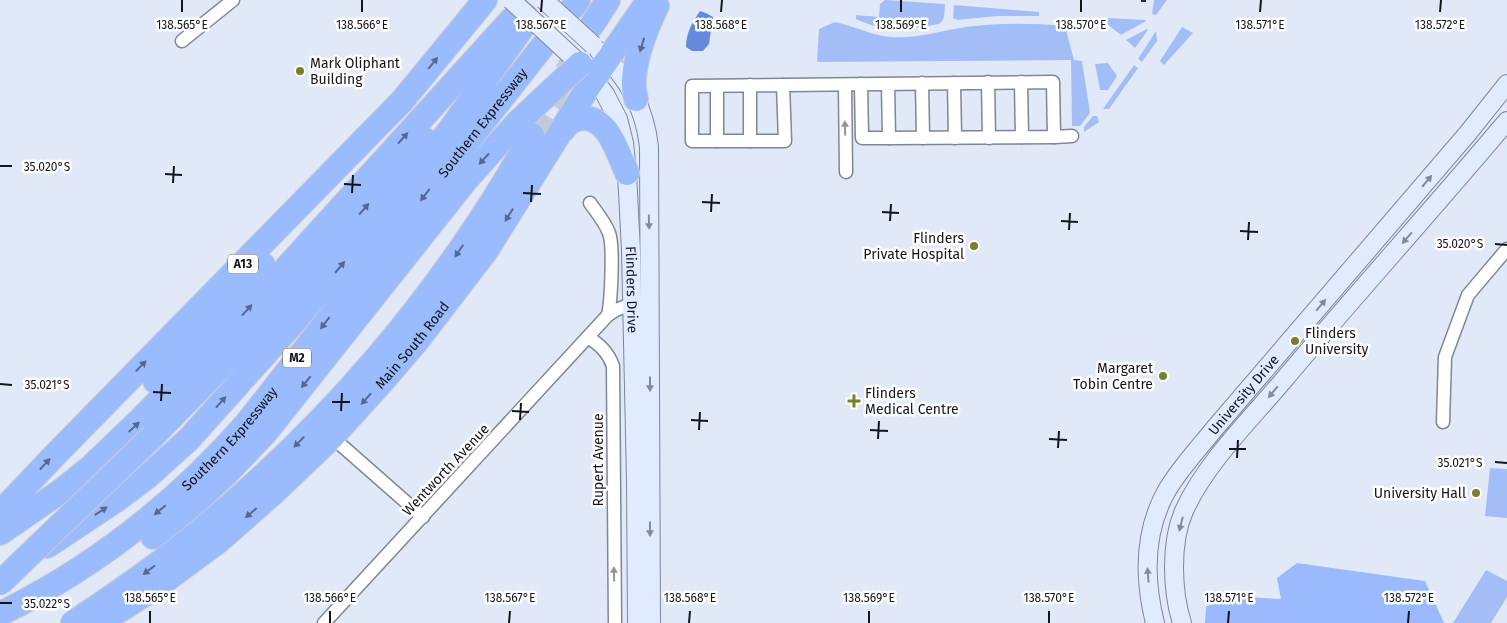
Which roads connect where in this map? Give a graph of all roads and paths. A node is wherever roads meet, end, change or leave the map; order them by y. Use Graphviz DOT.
graph roads {
  1 [pos="233,0"];
  2 [pos="485,0"];
  3 [pos="544,0"];
  4 [pos="608,0"];
  5 [pos="636,0"];
  6 [pos="649,0"];
  7 [pos="660,0"];
  8 [pos="515,16"];
  9 [pos="182,41"];
  10 [pos="542,47"];
  11 [pos="588,67"];
  12 [pos="988,82"];
  13 [pos="1021,82"];
  14 [pos="954,83"];
  15 [pos="861,84"];
  16 [pos="888,84"];
  17 [pos="922,84"];
  18 [pos="1507,84"];
  19 [pos="750,85"];
  20 [pos="783,85"];
  21 [pos="844,85"];
  22 [pos="716,86"];
  23 [pos="636,99"];
  24 [pos="402,101"];
  25 [pos="1507,121"];
  26 [pos="524,129"];
  27 [pos="563,130"];
  28 [pos="1072,136"];
  29 [pos="1054,137"];
  30 [pos="889,138"];
  31 [pos="923,138"];
  32 [pos="955,138"];
  33 [pos="989,138"];
  34 [pos="1022,138"];
  35 [pos="717,141"];
  36 [pos="750,141"];
  37 [pos="846,172"];
  38 [pos="639,173"];
  39 [pos="590,203"];
  40 [pos="1507,249"];
  41 [pos="631,304"];
  42 [pos="608,315"];
  43 [pos="588,336"];
  44 [pos="635,418"];
  45 [pos="1443,422"];
  46 [pos="613,425"];
  47 [pos="332,437"];
  48 [pos="649,480"];
  49 [pos="0,513"];
  50 [pos="423,517"];
  51 [pos="0,525"];
  52 [pos="0,533"];
  53 [pos="0,573"];
  54 [pos="0,583"];
  55 [pos="0,615"];
  56 [pos="107,621"];
  57 [pos="73,623"];
  58 [pos="324,623"];
  59 [pos="615,623"];
  60 [pos="637,623"];
  61 [pos="650,623"];
  62 [pos="1155,623"];
  63 [pos="1182,623"];
  1 -- 9 [label="street"];
  24 -- 2 [label="highway, A13, one-way"];
  3 -- 11 [label="street, Flinders Drive, bridge"];
  4 -- 11 [label="highway"];
  5 -- 11 [label="highway"];
  6 -- 11 [label="highway, Main South Road"];
  7 -- 23 [label="highway, one-way"];
  8 -- 11 [label="street, Flinders Drive, bridge"];
  52 -- 8 [label="highway, one-way"];
  53 -- 8 [label="highway, Southern Expressway / M2, one-way"];
  54 -- 8 [label="highway, one-way, bridge"];
  10 -- 55 [label="highway, Southern Expressway / M2, one-way"];
  11 -- 23 [label="street, Flinders Drive"];
  11 -- 26 [label="highway"];
  11 -- 27 [label="highway, Main South Road"];
  11 -- 38 [label="street, Flinders Drive"];
  12 -- 13 [label="street"];
  12 -- 14 [label="street"];
  12 -- 33 [label="street"];
  13 -- 29 [label="street"];
  13 -- 34 [label="street"];
  14 -- 17 [label="street"];
  14 -- 32 [label="street"];
  15 -- 16 [label="street"];
  15 -- 21 [label="street"];
  15 -- 30 [label="street"];
  16 -- 17 [label="street"];
  16 -- 30 [label="street"];
  17 -- 31 [label="street"];
  62 -- 18 [label="street, University Drive, one-way"];
  19 -- 20 [label="street"];
  19 -- 22 [label="street"];
  19 -- 36 [label="street"];
  20 -- 21 [label="street"];
  20 -- 36 [label="street"];
  37 -- 21 [label="street, one-way"];
  22 -- 35 [label="street"];
  22 -- 35 [label="street"];
  23 -- 38 [label="street, Flinders Drive"];
  49 -- 24 [label="highway, A13, one-way"];
  24 -- 51 [label="highway"];
  25 -- 63 [label="street, University Drive, one-way"];
  26 -- 55 [label="highway, one-way"];
  26 -- 57 [label="highway, one-way"];
  27 -- 38 [label="highway"];
  27 -- 47 [label="highway, Main South Road, one-way"];
  28 -- 29 [label="street"];
  29 -- 34 [label="street"];
  30 -- 31 [label="street"];
  31 -- 32 [label="street"];
  32 -- 33 [label="street"];
  33 -- 34 [label="street"];
  35 -- 36 [label="street"];
  38 -- 41 [label="street, Flinders Drive"];
  38 -- 48 [label="street, Flinders Drive, one-way"];
  39 -- 42 [label="street"];
  40 -- 45 [label="street"];
  41 -- 42 [label="street"];
  41 -- 44 [label="street, Flinders Drive"];
  42 -- 43 [label="street"];
  43 -- 46 [label="street, Rupert Avenue"];
  43 -- 50 [label="street, Wentworth Avenue"];
  44 -- 46 [label="street"];
  44 -- 48 [label="street, Flinders Drive"];
  59 -- 46 [label="street, Rupert Avenue, one-way"];
  47 -- 50 [label="street"];
  47 -- 56 [label="highway, Main South Road, one-way"];
  48 -- 60 [label="street, Flinders Drive"];
  48 -- 61 [label="street, Flinders Drive, one-way"];
  50 -- 58 [label="street, Wentworth Avenue"];
}
